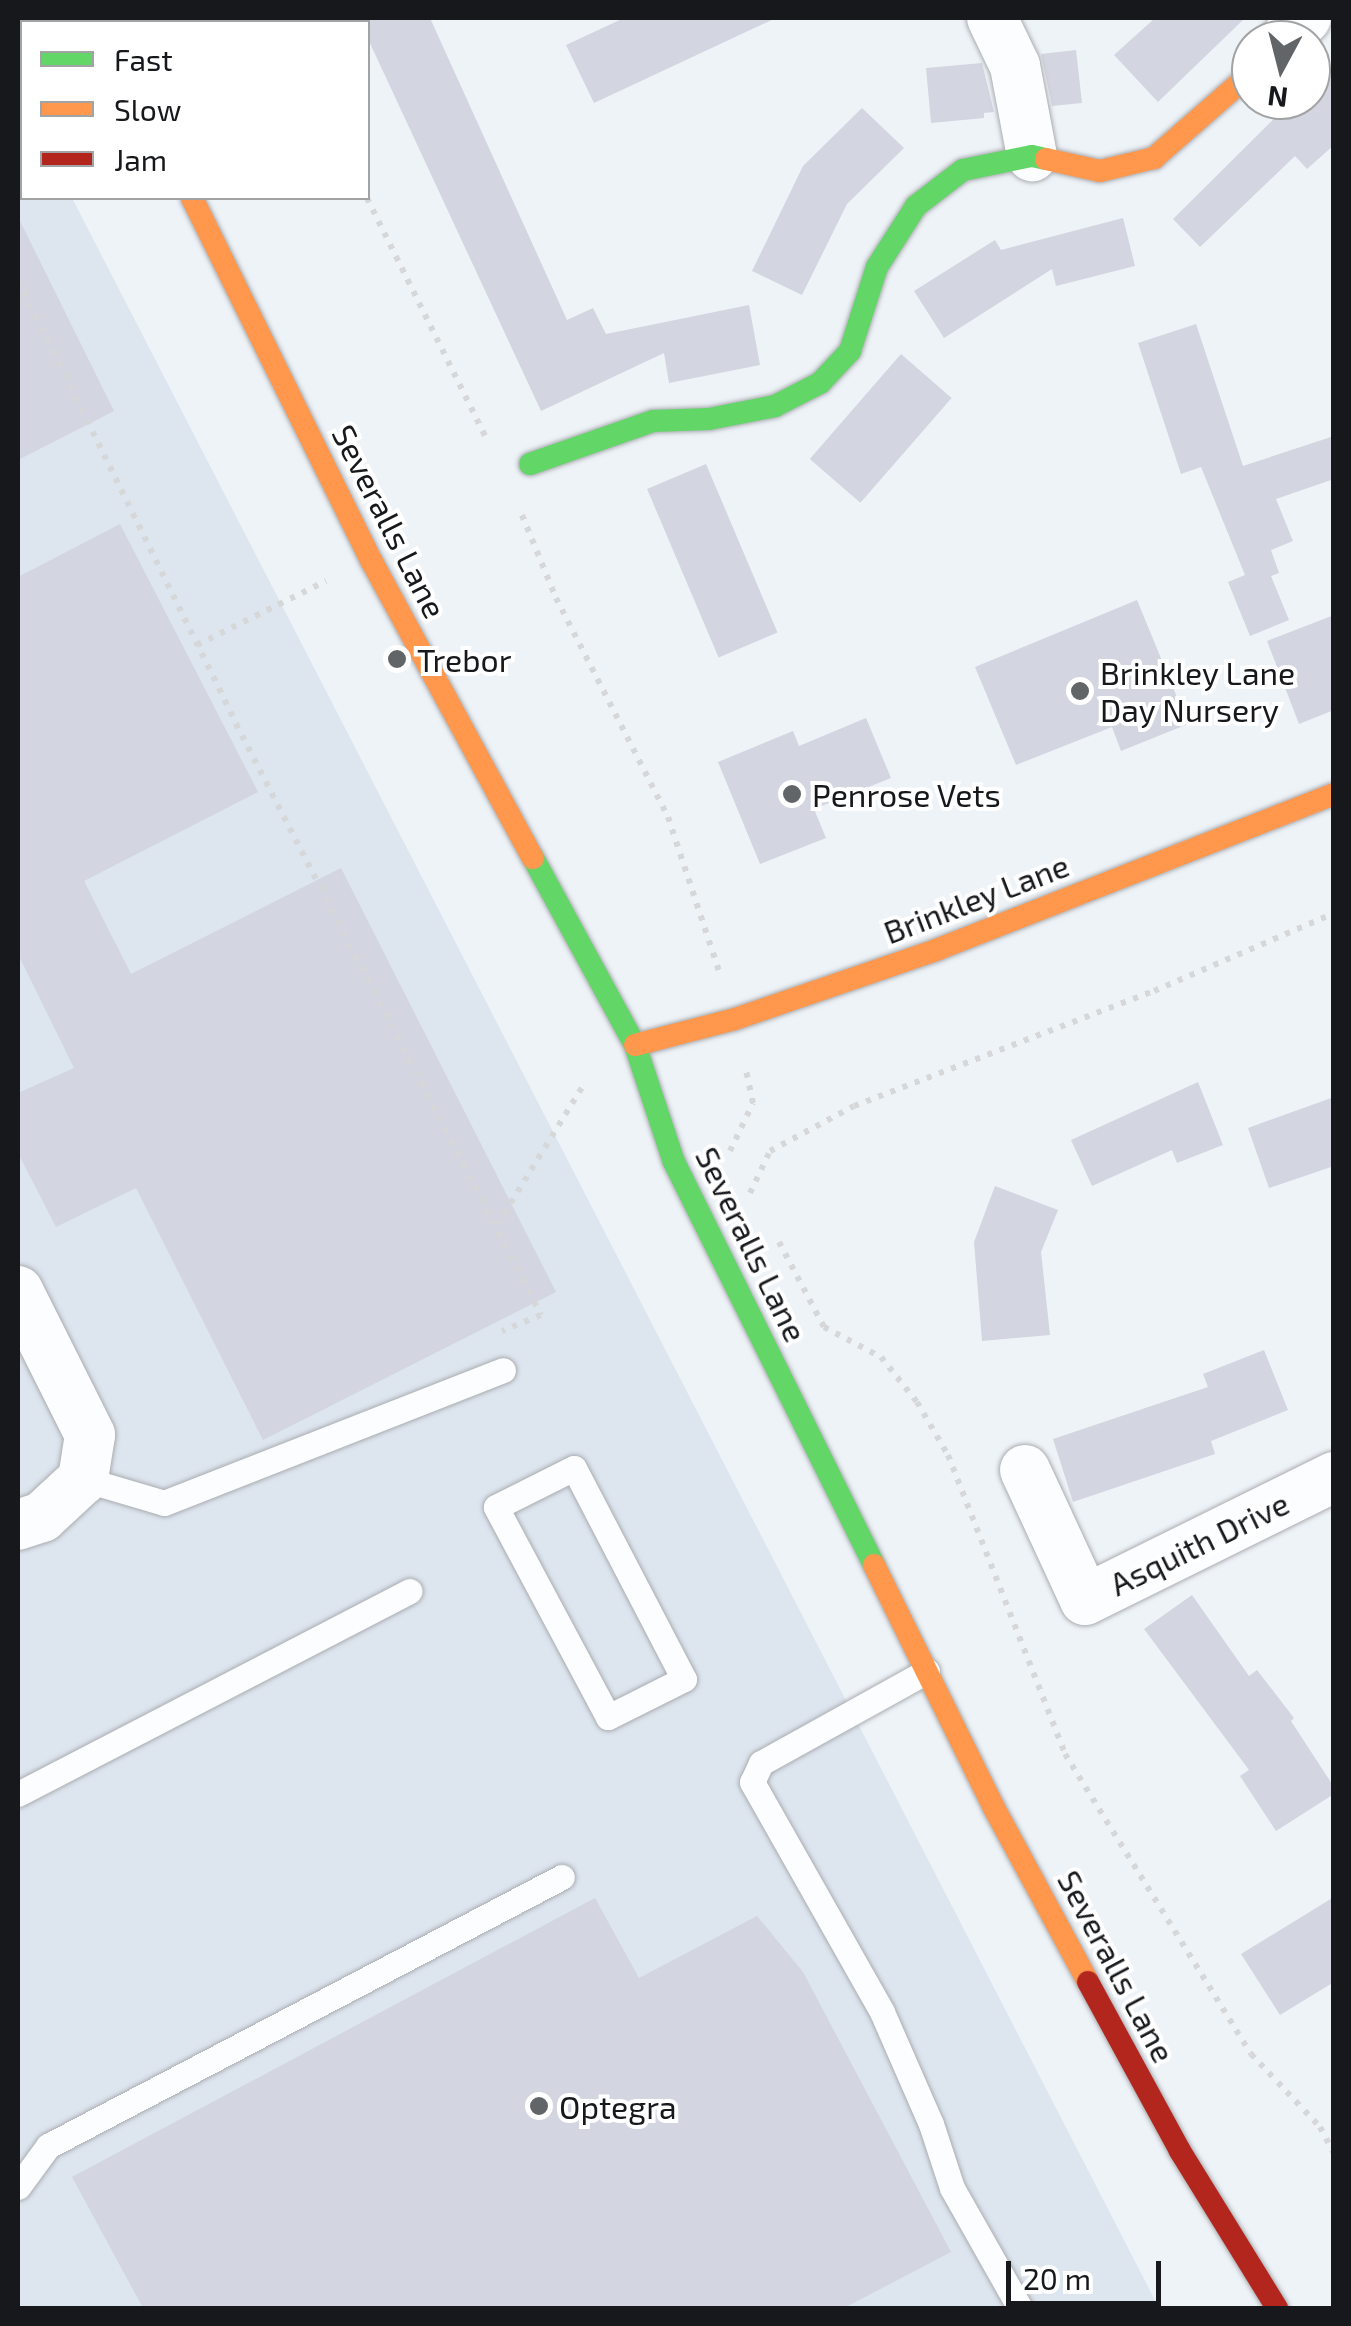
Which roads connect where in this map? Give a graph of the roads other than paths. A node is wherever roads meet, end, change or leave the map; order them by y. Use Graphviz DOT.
graph roads {
  1 [pos="992,18"];
  2 [pos="1231,91"];
  3 [pos="1032,156"];
  4 [pos="193,200"];
  5 [pos="530,464"];
  6 [pos="1334,794"];
  7 [pos="635,1046"];
  8 [pos="18,1290"];
  9 [pos="502,1370"];
  10 [pos="1025,1470"];
  11 [pos="1334,1477"];
  12 [pos="83,1479"];
  13 [pos="18,1525"];
  14 [pos="410,1590"];
  15 [pos="927,1672"];
  16 [pos="684,1679"];
  17 [pos="18,1794"];
  18 [pos="562,1877"];
  19 [pos="18,2187"];
  20 [pos="1020,2308"];
  21 [pos="1277,2308"];
  1 -- 3 [label="street"];
  2 -- 3 [label="street"];
  3 -- 5 [label="street"];
  4 -- 7 [label="street, Severalls Lane"];
  6 -- 7 [label="street, Brinkley Lane"];
  7 -- 15 [label="street, Severalls Lane"];
  8 -- 12 [label="street"];
  9 -- 12 [label="lane"];
  10 -- 11 [label="street, Asquith Drive"];
  12 -- 13 [label="street"];
  14 -- 17 [label="lane"];
  15 -- 20 [label="lane"];
  15 -- 21 [label="street, Severalls Lane"];
  16 -- 16 [label="lane"];
  18 -- 19 [label="lane"];
}
